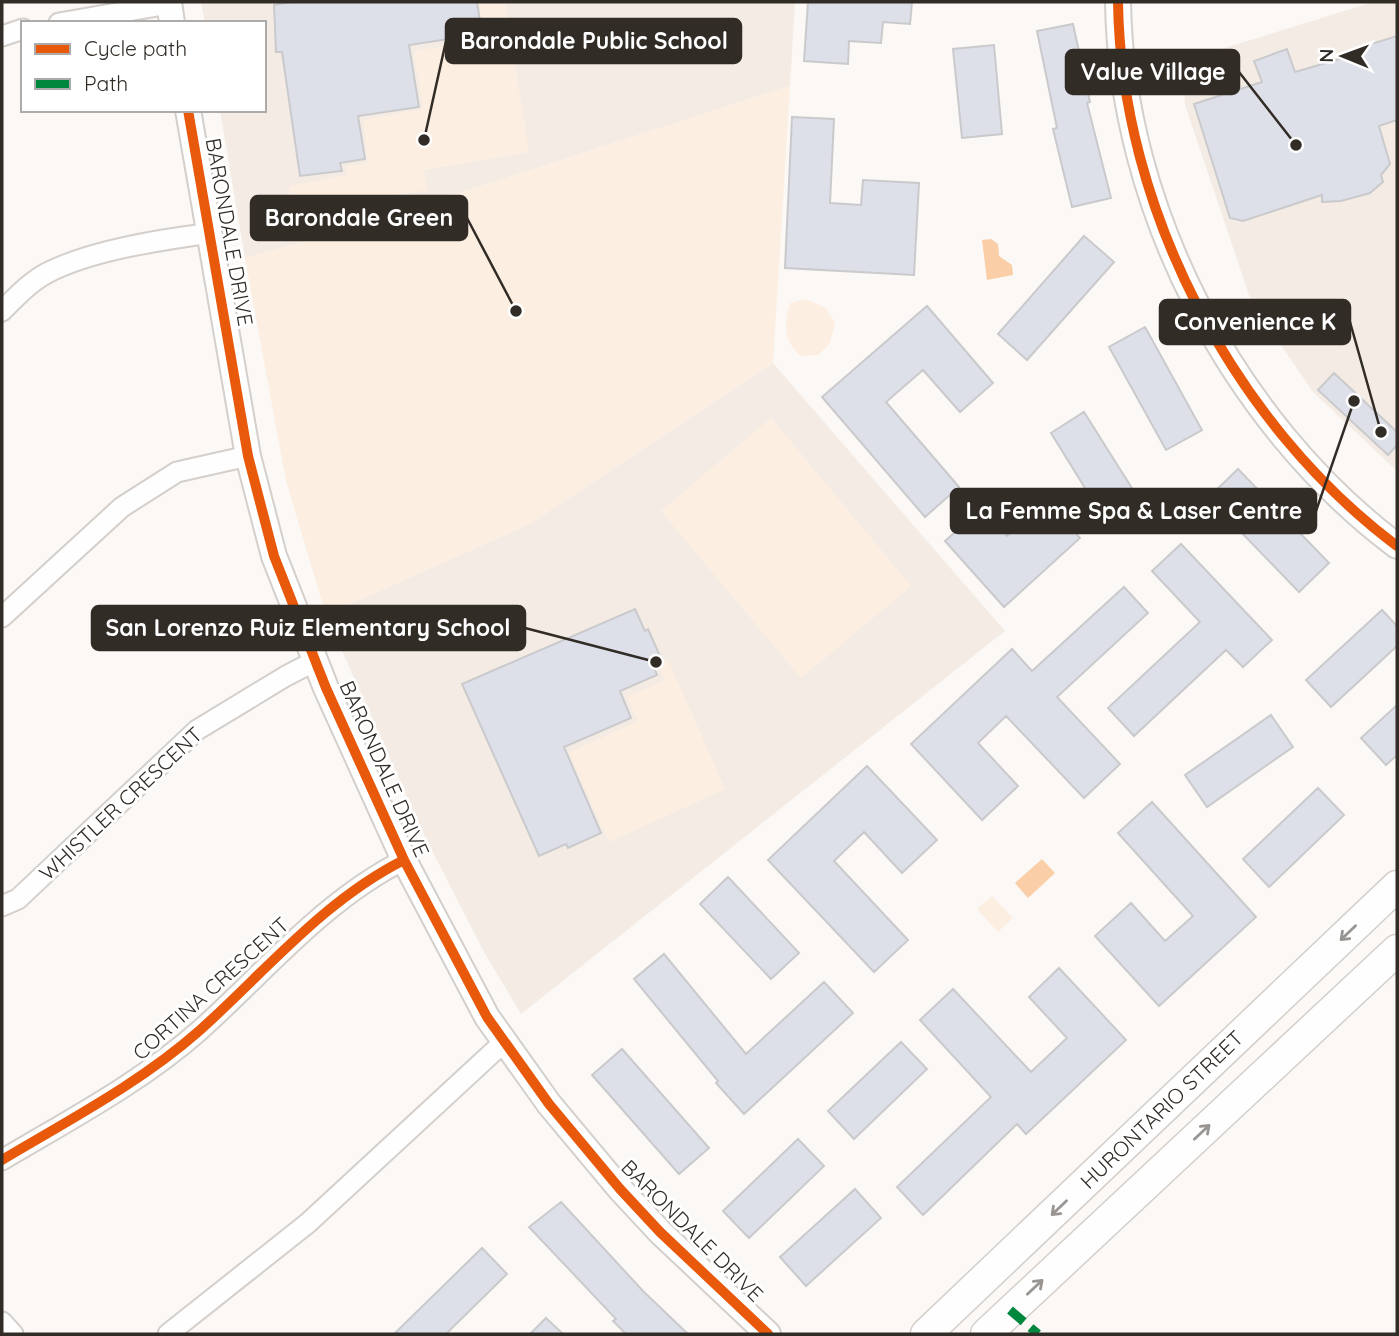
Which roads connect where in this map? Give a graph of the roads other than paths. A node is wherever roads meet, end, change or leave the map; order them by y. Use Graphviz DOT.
graph roads {
  1 [pos="1118,2"];
  2 [pos="170,10"];
  3 [pos="76,21"];
  4 [pos="21,30"];
  5 [pos="2,36"];
  6 [pos="188,112"];
  7 [pos="211,233"];
  8 [pos="2,311"];
  9 [pos="248,456"];
  10 [pos="1397,546"];
  11 [pos="2,617"];
  12 [pos="315,661"];
  13 [pos="404,860"];
  14 [pos="1397,886"];
  15 [pos="2,906"];
  16 [pos="1397,950"];
  17 [pos="503,1042"];
  18 [pos="2,1160"];
  19 [pos="2,1322"];
  20 [pos="13,1334"];
  21 [pos="168,1334"];
  22 [pos="768,1334"];
  23 [pos="926,1334"];
  24 [pos="986,1334"];
  1 -- 10 [label="street"];
  2 -- 3 [label="street"];
  4 -- 5 [label="street"];
  6 -- 7 [label="street, BARONDALE DRIVE"];
  7 -- 8 [label="street"];
  7 -- 9 [label="street, BARONDALE DRIVE"];
  9 -- 11 [label="street"];
  9 -- 12 [label="street, BARONDALE DRIVE"];
  12 -- 13 [label="street, BARONDALE DRIVE"];
  12 -- 15 [label="street, WHISTLER CRESCENT"];
  13 -- 17 [label="street, BARONDALE DRIVE"];
  13 -- 18 [label="street, CORTINA CRESCENT"];
  14 -- 23 [label="main road, HURONTARIO STREET, one-way"];
  24 -- 16 [label="main road, HURONTARIO STREET, one-way"];
  17 -- 21 [label="street"];
  17 -- 22 [label="street, BARONDALE DRIVE"];
  19 -- 20 [label="street"];
}
